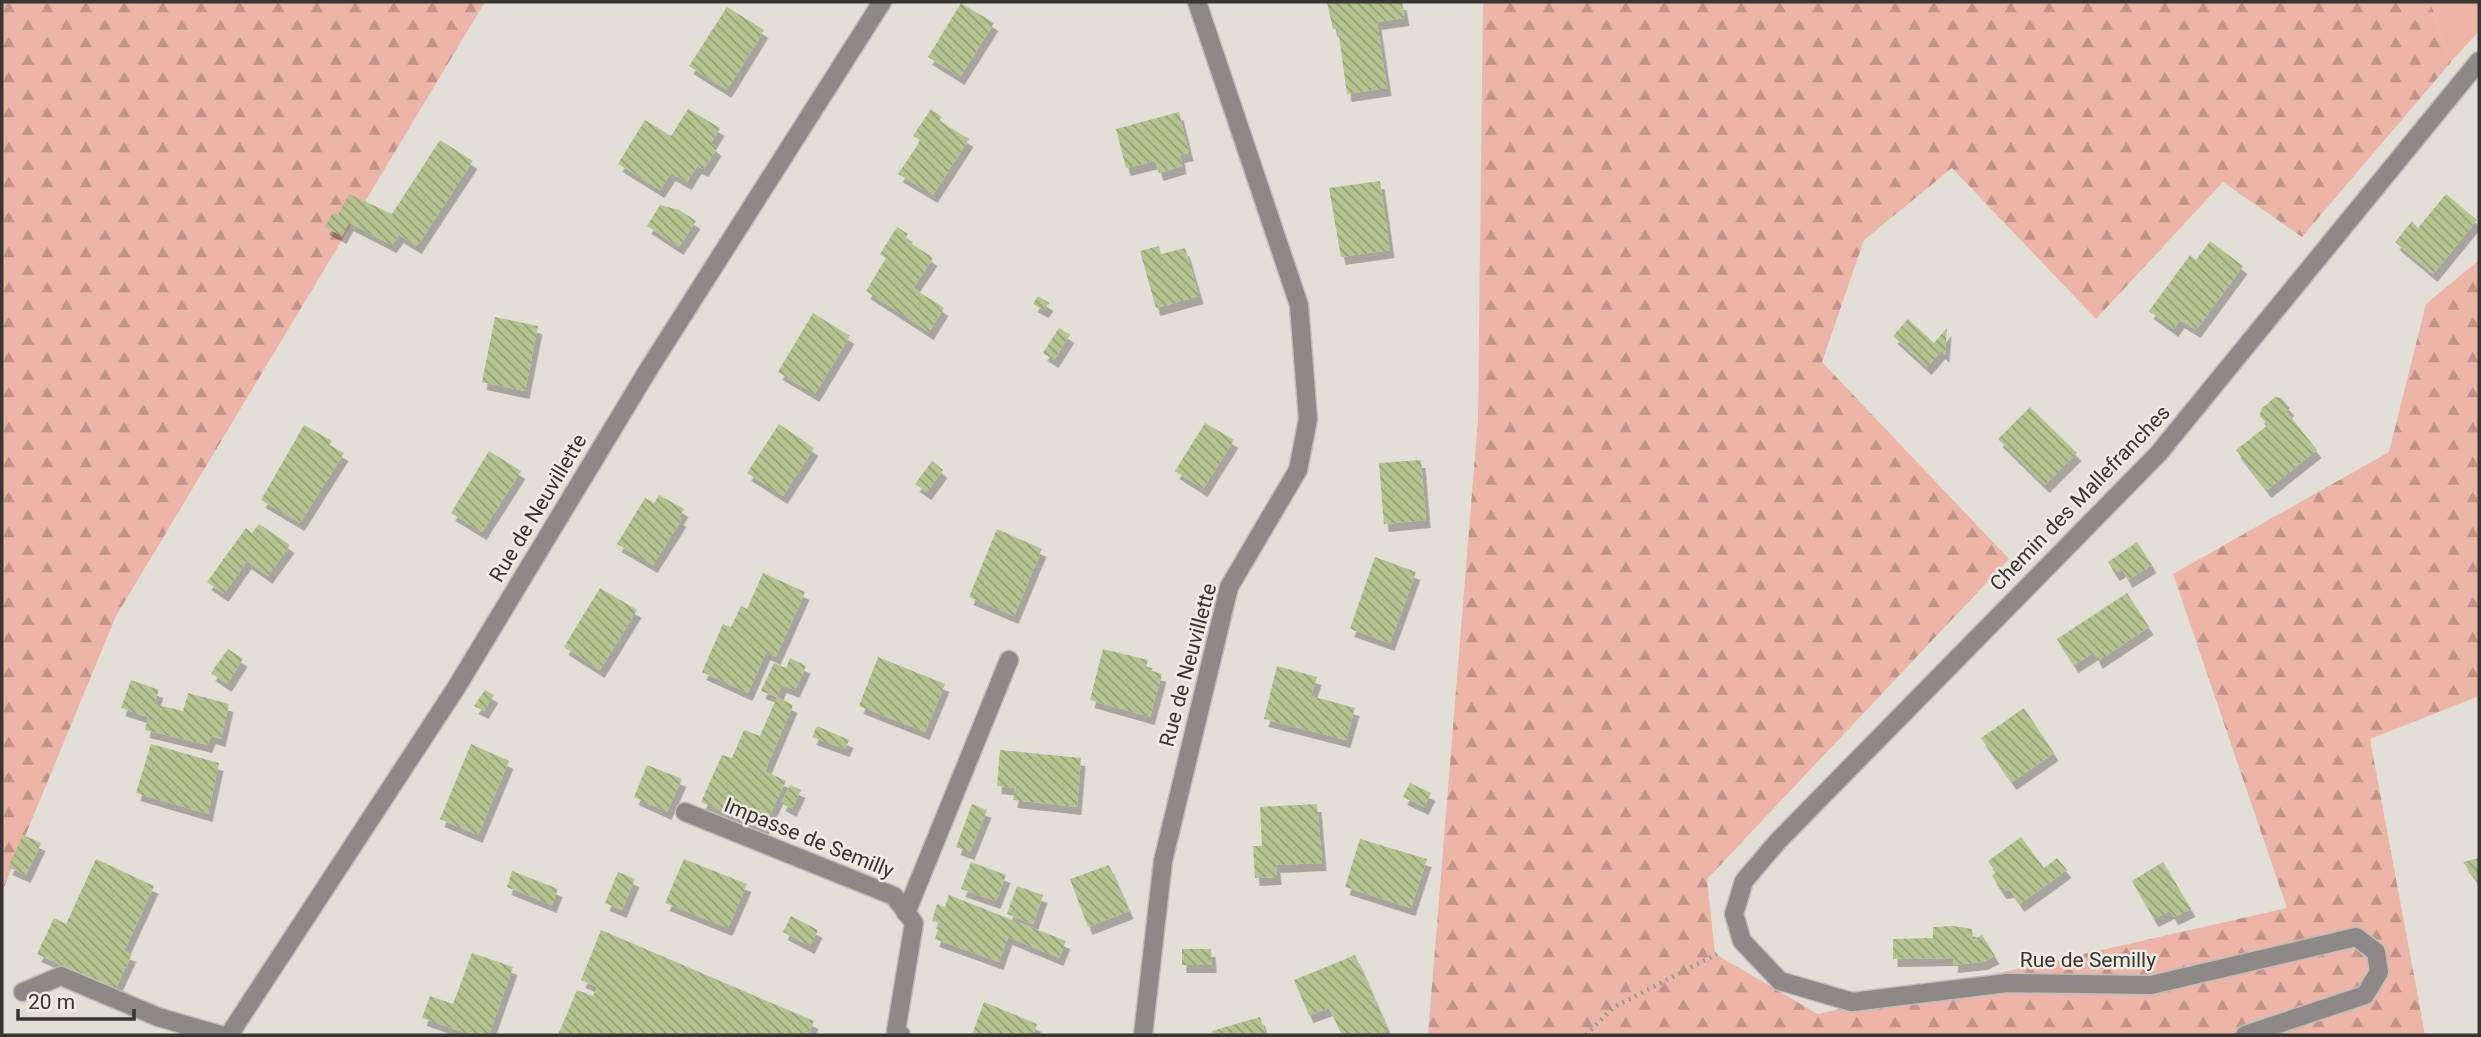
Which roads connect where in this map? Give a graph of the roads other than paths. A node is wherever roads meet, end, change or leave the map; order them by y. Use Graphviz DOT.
graph roads {
  1 [pos="882,2"];
  2 [pos="1197,2"];
  3 [pos="2479,61"];
  4 [pos="1009,660"];
  5 [pos="685,812"];
  6 [pos="906,913"];
  7 [pos="1742,940"];
  8 [pos="23,992"];
  9 [pos="219,1035"];
  10 [pos="229,1035"];
  11 [pos="901,1035"];
  12 [pos="1143,1035"];
  13 [pos="2245,1035"];
  1 -- 10 [label="street, Rue de Neuvillette"];
  2 -- 12 [label="street, Rue de Neuvillette"];
  3 -- 7 [label="street, Chemin des Mallefranches"];
  4 -- 6 [label="street"];
  5 -- 6 [label="street, Impasse de Semilly"];
  6 -- 11 [label="street"];
  7 -- 13 [label="street, Rue de Semilly"];
  8 -- 9 [label="street"];
}
